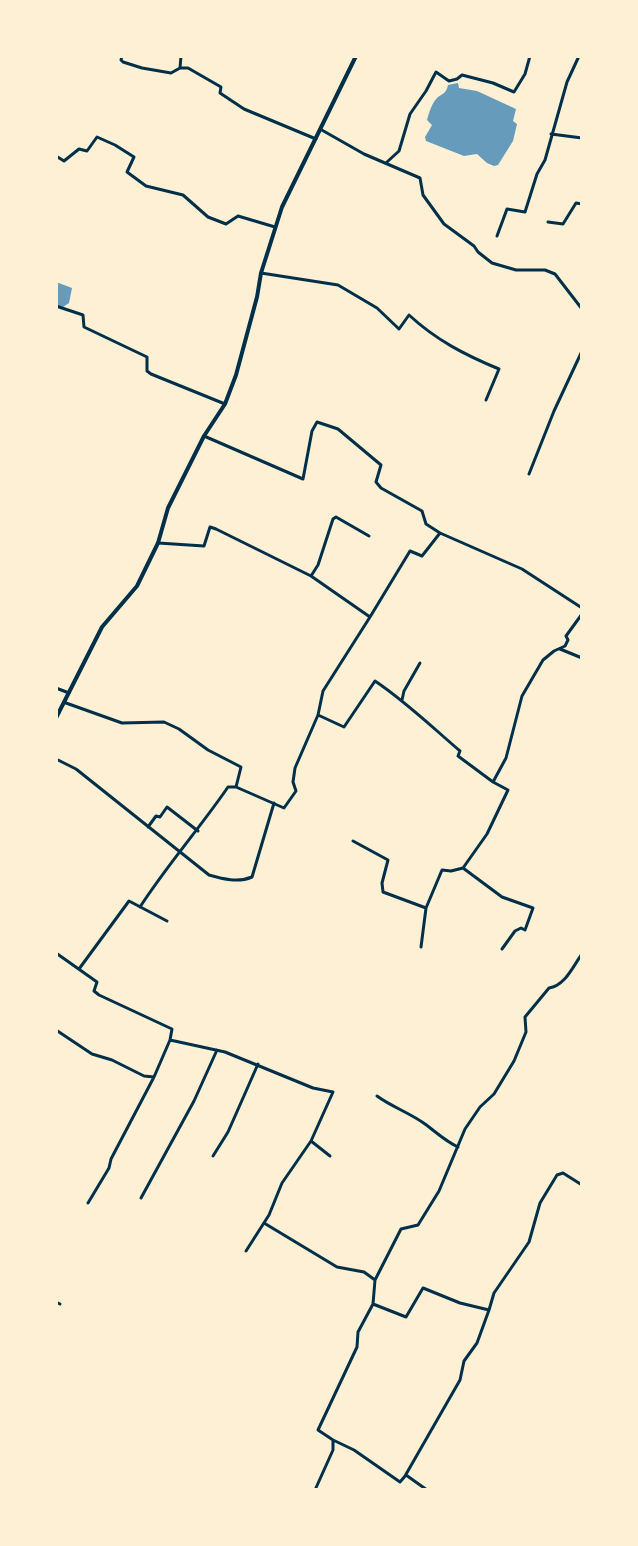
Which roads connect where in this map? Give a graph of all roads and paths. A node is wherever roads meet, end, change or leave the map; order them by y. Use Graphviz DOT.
graph roads {
  1 [pos="122,56"];
  2 [pos="181,56"];
  3 [pos="356,56"];
  4 [pos="530,56"];
  5 [pos="579,56"];
  6 [pos="180,68"];
  7 [pos="320,128"];
  8 [pos="551,134"];
  9 [pos="582,138"];
  10 [pos="316,139"];
  11 [pos="56,156"];
  12 [pos="387,162"];
  13 [pos="582,204"];
  14 [pos="548,222"];
  15 [pos="275,227"];
  16 [pos="497,236"];
  17 [pos="261,272"];
  18 [pos="56,306"];
  19 [pos="582,309"];
  20 [pos="582,352"];
  21 [pos="486,400"];
  22 [pos="225,404"];
  23 [pos="204,436"];
  24 [pos="529,474"];
  25 [pos="440,533"];
  26 [pos="369,536"];
  27 [pos="158,543"];
  28 [pos="311,576"];
  29 [pos="582,608"];
  30 [pos="582,614"];
  31 [pos="370,617"];
  32 [pos="560,648"];
  33 [pos="582,658"];
  34 [pos="420,663"];
  35 [pos="56,688"];
  36 [pos="69,693"];
  37 [pos="402,700"];
  38 [pos="66,703"];
  39 [pos="318,714"];
  40 [pos="56,718"];
  41 [pos="56,759"];
  42 [pos="493,782"];
  43 [pos="236,787"];
  44 [pos="274,803"];
  45 [pos="148,827"];
  46 [pos="198,831"];
  47 [pos="353,841"];
  48 [pos="180,853"];
  49 [pos="462,868"];
  50 [pos="140,907"];
  51 [pos="426,908"];
  52 [pos="167,921"];
  53 [pos="421,947"];
  54 [pos="502,948"];
  55 [pos="56,953"];
  56 [pos="582,954"];
  57 [pos="79,969"];
  58 [pos="56,1030"];
  59 [pos="170,1040"];
  60 [pos="217,1050"];
  61 [pos="258,1064"];
  62 [pos="154,1078"];
  63 [pos="377,1096"];
  64 [pos="311,1141"];
  65 [pos="458,1147"];
  66 [pos="213,1156"];
  67 [pos="330,1156"];
  68 [pos="582,1185"];
  69 [pos="141,1198"];
  70 [pos="88,1203"];
  71 [pos="264,1223"];
  72 [pos="246,1251"];
  73 [pos="374,1280"];
  74 [pos="373,1304"];
  75 [pos="489,1310"];
  76 [pos="334,1440"];
  77 [pos="405,1476"];
  78 [pos="315,1490"];
  79 [pos="427,1490"];
  1 -- 6 [label="street"];
  2 -- 6 [label="street"];
  3 -- 7 [label="street"];
  4 -- 12 [label="street"];
  5 -- 8 [label="street"];
  6 -- 10 [label="street"];
  7 -- 10 [label="street"];
  7 -- 12 [label="street"];
  8 -- 9 [label="street"];
  8 -- 16 [label="street"];
  10 -- 15 [label="street"];
  11 -- 15 [label="street"];
  12 -- 19 [label="street"];
  13 -- 14 [label="street"];
  15 -- 17 [label="street"];
  17 -- 21 [label="street"];
  17 -- 22 [label="street"];
  18 -- 22 [label="street"];
  20 -- 24 [label="street"];
  22 -- 23 [label="street"];
  23 -- 25 [label="street"];
  23 -- 27 [label="street"];
  25 -- 29 [label="street"];
  25 -- 31 [label="street"];
  26 -- 28 [label="street"];
  27 -- 28 [label="street"];
  27 -- 36 [label="street"];
  28 -- 31 [label="street"];
  30 -- 32 [label="street"];
  31 -- 39 [label="street"];
  32 -- 33 [label="street"];
  32 -- 42 [label="street"];
  34 -- 37 [label="street"];
  35 -- 36 [label="street"];
  36 -- 38 [label="street"];
  37 -- 39 [label="street"];
  37 -- 42 [label="street"];
  38 -- 40 [label="street"];
  38 -- 43 [label="street"];
  39 -- 44 [label="street"];
  41 -- 45 [label="street"];
  42 -- 49 [label="street"];
  43 -- 44 [label="street"];
  43 -- 46 [label="street"];
  44 -- 48 [label="street"];
  45 -- 46 [label="street"];
  45 -- 48 [label="street"];
  46 -- 48 [label="street"];
  47 -- 51 [label="street"];
  48 -- 50 [label="street"];
  49 -- 51 [label="street"];
  49 -- 54 [label="street"];
  50 -- 52 [label="street"];
  50 -- 57 [label="street"];
  51 -- 53 [label="street"];
  55 -- 57 [label="street"];
  56 -- 65 [label="street"];
  57 -- 59 [label="street"];
  58 -- 62 [label="street"];
  59 -- 60 [label="street"];
  59 -- 62 [label="street"];
  60 -- 61 [label="street"];
  60 -- 69 [label="street"];
  61 -- 64 [label="street"];
  61 -- 66 [label="street"];
  62 -- 70 [label="street"];
  63 -- 65 [label="street"];
  64 -- 67 [label="street"];
  64 -- 71 [label="street"];
  65 -- 73 [label="street"];
  68 -- 75 [label="street"];
  71 -- 72 [label="street"];
  71 -- 73 [label="street"];
  73 -- 74 [label="street"];
  74 -- 75 [label="street"];
  74 -- 76 [label="street"];
  75 -- 77 [label="street"];
  76 -- 77 [label="street"];
  76 -- 78 [label="street"];
  77 -- 79 [label="street"];
}
